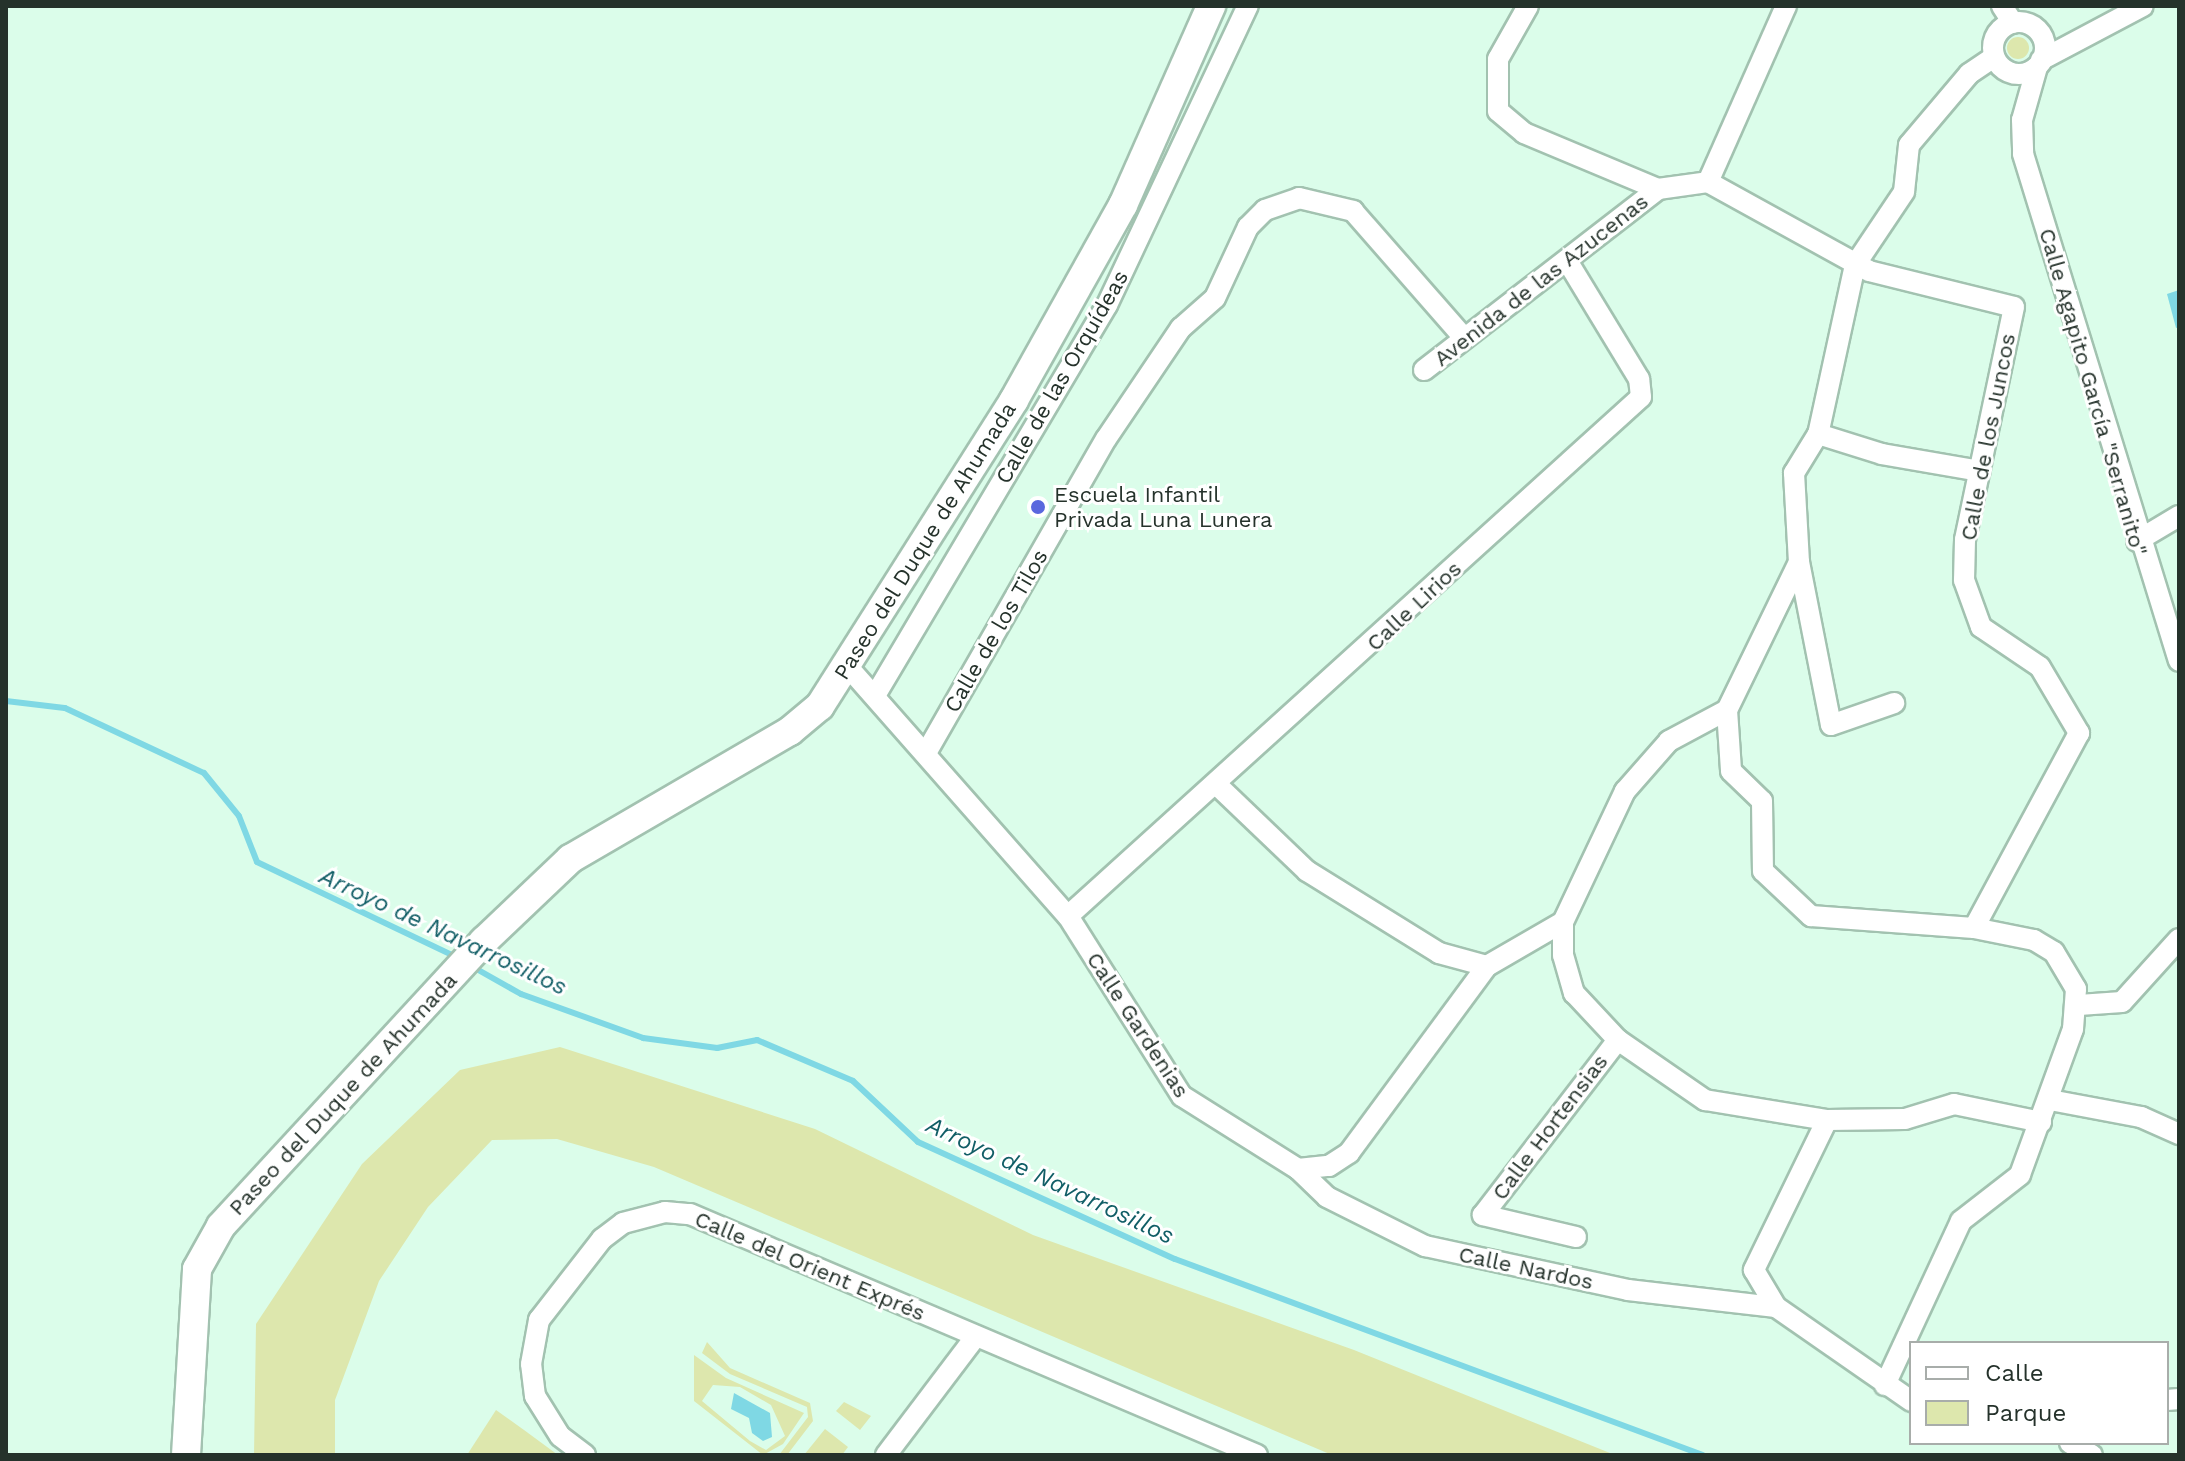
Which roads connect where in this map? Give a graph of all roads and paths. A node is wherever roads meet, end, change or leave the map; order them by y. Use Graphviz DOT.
graph roads {
  1 [pos="1211,6"];
  2 [pos="1248,6"];
  3 [pos="1528,6"];
  4 [pos="1786,6"];
  5 [pos="2142,7"];
  6 [pos="2015,18"];
  7 [pos="2094,28"];
  8 [pos="2000,64"];
  9 [pos="2039,64"];
  10 [pos="2022,120"];
  11 [pos="1708,182"];
  12 [pos="1658,189"];
  13 [pos="1568,262"];
  14 [pos="1855,265"];
  15 [pos="1464,338"];
  16 [pos="1424,370"];
  17 [pos="1818,434"];
  18 [pos="1980,471"];
  19 [pos="2179,516"];
  20 [pos="2137,541"];
  21 [pos="1799,562"];
  22 [pos="2179,661"];
  23 [pos="849,668"];
  24 [pos="876,694"];
  25 [pos="1894,703"];
  26 [pos="1727,710"];
  27 [pos="926,753"];
  28 [pos="1218,786"];
  29 [pos="1068,916"];
  30 [pos="1563,922"];
  31 [pos="1974,928"];
  32 [pos="2179,939"];
  33 [pos="1487,966"];
  34 [pos="2079,1005"];
  35 [pos="1618,1040"];
  36 [pos="2050,1100"];
  37 [pos="1827,1120"];
  38 [pos="2041,1122"];
  39 [pos="2179,1134"];
  40 [pos="1298,1169"];
  41 [pos="1576,1237"];
  42 [pos="1776,1307"];
  43 [pos="976,1336"];
  44 [pos="1885,1385"];
  45 [pos="1909,1400"];
  46 [pos="2074,1445"];
  47 [pos="186,1455"];
  48 [pos="585,1455"];
  49 [pos="886,1455"];
  50 [pos="1257,1455"];
  51 [pos="2093,1455"];
  1 -- 23 [label="main road, Paseo del Duque de Ahumada"];
  2 -- 24 [label="street, Calle de las Orquídeas"];
  3 -- 12 [label="street"];
  4 -- 11 [label="street"];
  5 -- 7 [label="street"];
  6 -- 7 [label="street"];
  6 -- 8 [label="street"];
  6 -- 9 [label="street"];
  7 -- 9 [label="street"];
  8 -- 9 [label="street"];
  8 -- 10 [label="street, Calle Agapito García \"Serranito\""];
  8 -- 14 [label="street"];
  9 -- 10 [label="street, Calle Agapito García \"Serranito\""];
  10 -- 20 [label="street, Calle Agapito García \"Serranito\""];
  11 -- 12 [label="street"];
  11 -- 14 [label="street"];
  12 -- 13 [label="street, Avenida de las Azucenas"];
  13 -- 15 [label="street, Avenida de las Azucenas"];
  13 -- 28 [label="street, Calle Lirios"];
  14 -- 17 [label="street"];
  14 -- 18 [label="street, Calle de los Juncos"];
  15 -- 16 [label="street, Avenida de las Azucenas"];
  15 -- 27 [label="street, Calle de los Tilos"];
  17 -- 18 [label="street"];
  17 -- 21 [label="street"];
  18 -- 31 [label="street, Calle de los Juncos"];
  19 -- 20 [label="street"];
  20 -- 22 [label="street, Calle Agapito García \"Serranito\""];
  21 -- 25 [label="street"];
  21 -- 26 [label="street"];
  23 -- 24 [label="street, Calle Gardenias"];
  23 -- 47 [label="main road, Paseo del Duque de Ahumada"];
  24 -- 27 [label="street, Calle Gardenias"];
  26 -- 30 [label="street"];
  26 -- 31 [label="street"];
  27 -- 29 [label="street, Calle Gardenias"];
  28 -- 29 [label="street, Calle Lirios"];
  28 -- 33 [label="street"];
  29 -- 40 [label="street, Calle Gardenias"];
  30 -- 33 [label="street"];
  30 -- 35 [label="street"];
  31 -- 34 [label="street"];
  32 -- 34 [label="street"];
  33 -- 40 [label="street"];
  34 -- 36 [label="street"];
  35 -- 37 [label="street"];
  35 -- 41 [label="street, Calle Hortensias"];
  36 -- 38 [label="street"];
  36 -- 39 [label="street"];
  37 -- 38 [label="street"];
  37 -- 42 [label="street, Calle Nardos"];
  38 -- 44 [label="street"];
  40 -- 42 [label="street, Calle Nardos"];
  42 -- 44 [label="street, Calle Nardos"];
  43 -- 48 [label="street, Calle del Orient Exprés"];
  43 -- 49 [label="street"];
  43 -- 50 [label="street, Calle del Orient Exprés"];
  44 -- 45 [label="street, Calle Nardos"];
  46 -- 51 [label="street"];
}
